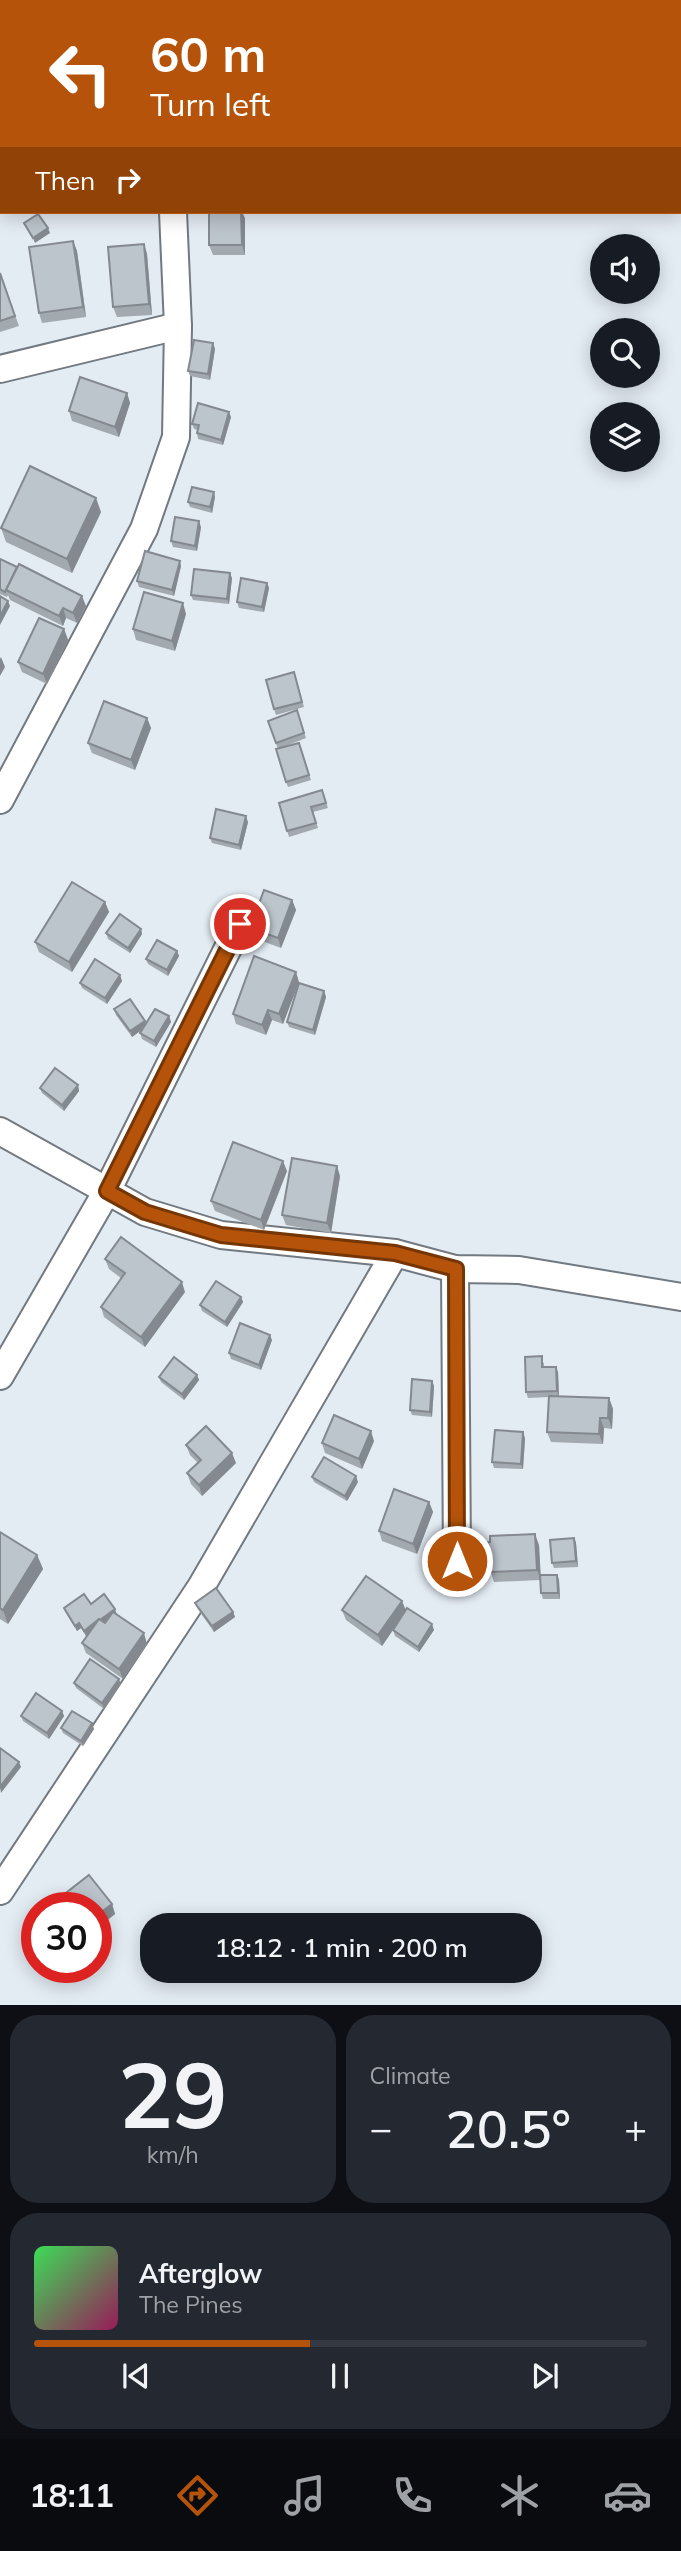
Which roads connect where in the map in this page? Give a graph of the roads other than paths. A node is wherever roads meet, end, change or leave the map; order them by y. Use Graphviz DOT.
graph roads {
  1 [pos="173,214"];
  2 [pos="178,326"];
  3 [pos="0,369"];
  4 [pos="0,800"];
  5 [pos="240,924"];
  6 [pos="0,1131"];
  7 [pos="107,1191"];
  8 [pos="395,1253"];
  9 [pos="456,1269"];
  10 [pos="681,1297"];
  11 [pos="0,1376"];
  12 [pos="457,1561"];
  13 [pos="0,1891"];
  1 -- 2 [label="street"];
  2 -- 3 [label="street"];
  2 -- 4 [label="street"];
  5 -- 7 [label="street"];
  6 -- 7 [label="street"];
  7 -- 8 [label="street"];
  7 -- 11 [label="street"];
  8 -- 9 [label="street"];
  8 -- 13 [label="street"];
  9 -- 10 [label="street"];
  9 -- 12 [label="street"];
}
